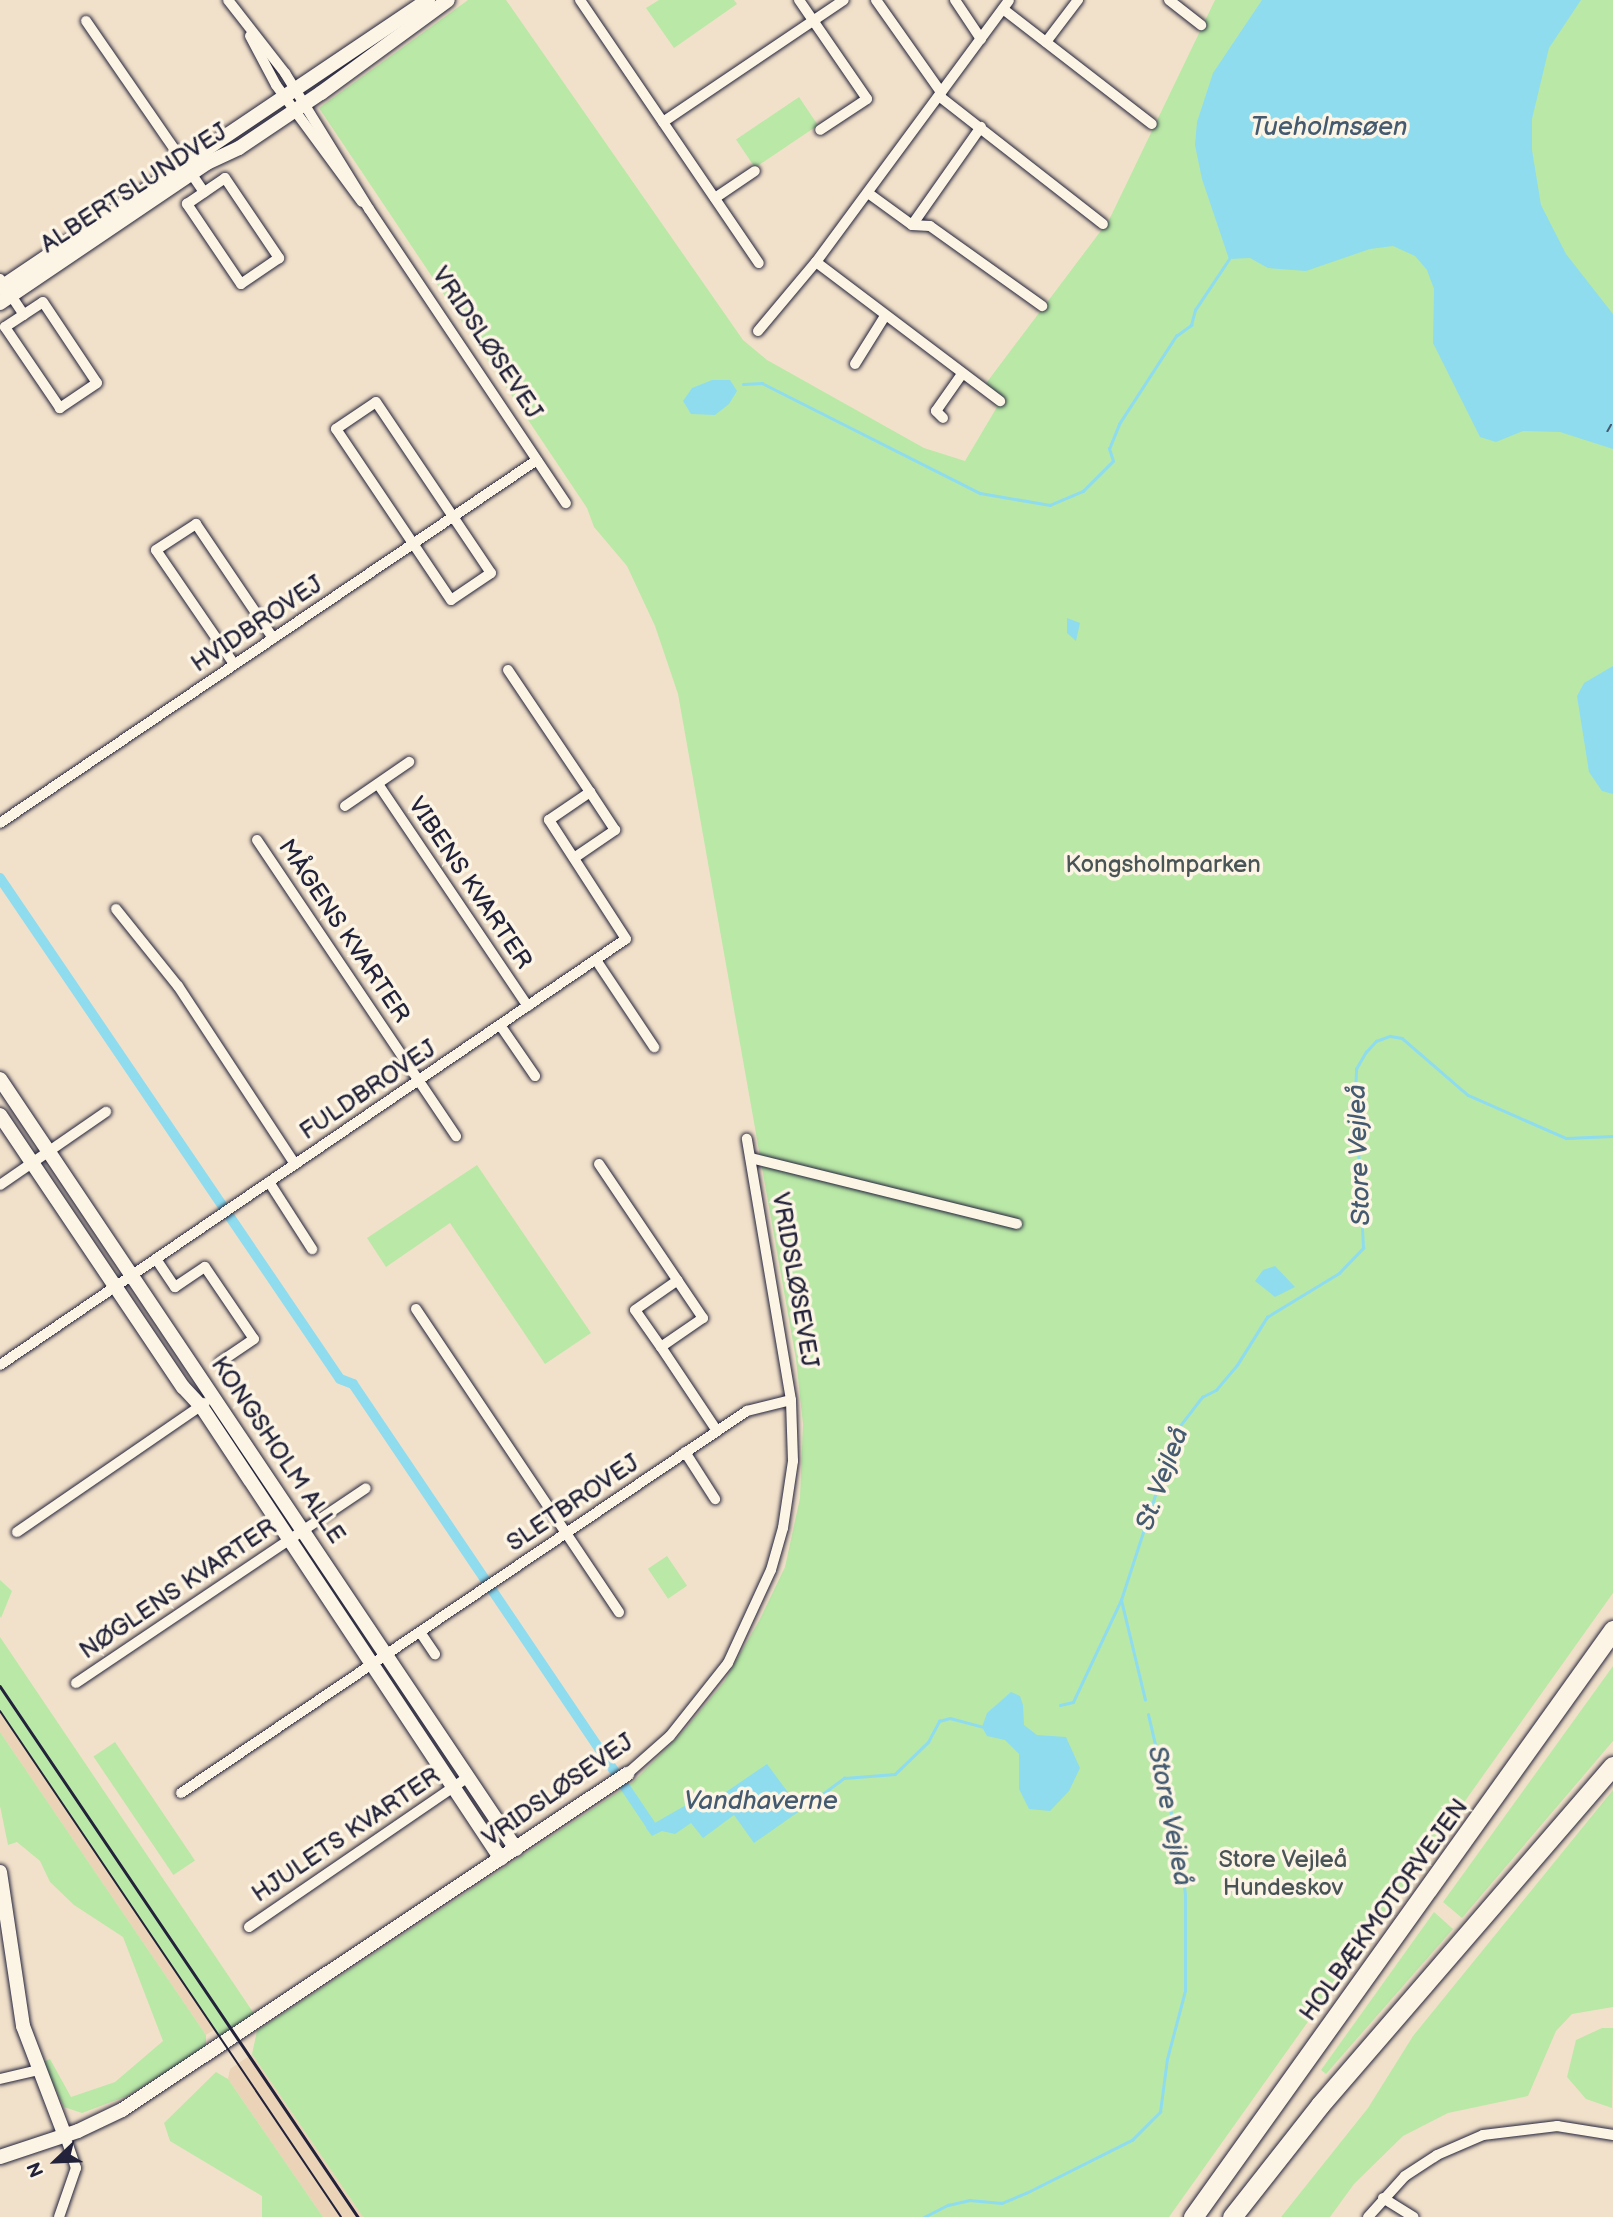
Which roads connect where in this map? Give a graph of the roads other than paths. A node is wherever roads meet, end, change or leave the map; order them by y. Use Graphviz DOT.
graph roads {
  1 [pos="228,0"];
  2 [pos="428,0"];
  3 [pos="448,0"];
  4 [pos="580,0"];
  5 [pos="800,0"];
  6 [pos="844,0"];
  7 [pos="876,0"];
  8 [pos="955,0"];
  9 [pos="1077,0"];
  10 [pos="1169,0"];
  11 [pos="1006,4"];
  12 [pos="813,20"];
  13 [pos="86,22"];
  14 [pos="1201,25"];
  15 [pos="981,39"];
  16 [pos="1046,42"];
  17 [pos="290,92"];
  18 [pos="940,94"];
  19 [pos="300,107"];
  20 [pos="663,122"];
  21 [pos="1152,124"];
  22 [pos="981,127"];
  23 [pos="820,130"];
  24 [pos="188,168"];
  25 [pos="755,171"];
  26 [pos="204,192"];
  27 [pos="868,193"];
  28 [pos="715,198"];
  29 [pos="1103,223"];
  30 [pos="912,225"];
  31 [pos="816,262"];
  32 [pos="759,263"];
  33 [pos="3,290"];
  34 [pos="1042,306"];
  35 [pos="24,315"];
  36 [pos="885,316"];
  37 [pos="758,331"];
  38 [pos="855,364"];
  39 [pos="962,374"];
  40 [pos="1000,401"];
  41 [pos="943,418"];
  42 [pos="537,460"];
  43 [pos="566,503"];
  44 [pos="453,517"];
  45 [pos="413,544"];
  46 [pos="273,638"];
  47 [pos="234,664"];
  48 [pos="508,670"];
  49 [pos="409,762"];
  50 [pos="378,784"];
  51 [pos="590,792"];
  52 [pos="345,806"];
  53 [pos="0,823"];
  54 [pos="257,840"];
  55 [pos="574,858"];
  56 [pos="117,909"];
  57 [pos="596,960"];
  58 [pos="528,1006"];
  59 [pos="500,1025"];
  60 [pos="654,1047"];
  61 [pos="535,1076"];
  62 [pos="0,1079"];
  63 [pos="420,1079"];
  64 [pos="106,1112"];
  65 [pos="0,1115"];
  66 [pos="456,1136"];
  67 [pos="747,1139"];
  68 [pos="47,1152"];
  69 [pos="751,1158"];
  70 [pos="33,1162"];
  71 [pos="295,1164"];
  72 [pos="599,1164"];
  73 [pos="269,1182"];
  74 [pos="0,1185"];
  75 [pos="1017,1224"];
  76 [pos="312,1248"];
  77 [pos="156,1259"];
  78 [pos="132,1274"];
  79 [pos="678,1280"];
  80 [pos="117,1287"];
  81 [pos="416,1309"];
  82 [pos="661,1347"];
  83 [pos="220,1362"];
  84 [pos="0,1365"];
  85 [pos="791,1400"];
  86 [pos="206,1402"];
  87 [pos="718,1431"];
  88 [pos="685,1452"];
  89 [pos="366,1488"];
  90 [pos="715,1499"];
  91 [pos="304,1530"];
  92 [pos="567,1531"];
  93 [pos="17,1532"];
  94 [pos="287,1540"];
  95 [pos="620,1612"];
  96 [pos="1613,1630"];
  97 [pos="420,1632"];
  98 [pos="435,1654"];
  99 [pos="379,1660"];
  100 [pos="76,1683"];
  101 [pos="1613,1766"];
  102 [pos="627,1774"];
  103 [pos="461,1782"];
  104 [pos="181,1793"];
  105 [pos="516,1849"];
  106 [pos="501,1859"];
  107 [pos="0,1872"];
  108 [pos="248,1927"];
  109 [pos="4,1947"];
  110 [pos="38,2070"];
  111 [pos="0,2079"];
  112 [pos="1613,2135"];
  113 [pos="65,2136"];
  114 [pos="0,2157"];
  115 [pos="1383,2198"];
  116 [pos="59,2217"];
  117 [pos="1193,2217"];
  118 [pos="1232,2217"];
  119 [pos="1368,2217"];
  120 [pos="1414,2217"];
  1 -- 17 [label="street, VRIDSLØSEVEJ"];
  2 -- 17 [label="street, ALBERTSLUNDVEJ"];
  3 -- 19 [label="street, ALBERTSLUNDVEJ"];
  4 -- 20 [label="street"];
  5 -- 12 [label="street"];
  6 -- 12 [label="street"];
  7 -- 18 [label="street"];
  8 -- 15 [label="street"];
  9 -- 16 [label="street"];
  10 -- 14 [label="street"];
  11 -- 15 [label="street"];
  11 -- 16 [label="street"];
  12 -- 20 [label="street"];
  12 -- 23 [label="street"];
  13 -- 24 [label="street"];
  15 -- 18 [label="street"];
  16 -- 21 [label="street"];
  17 -- 19 [label="street, VRIDSLØSEVEJ"];
  17 -- 24 [label="street, ALBERTSLUNDVEJ"];
  18 -- 22 [label="street"];
  18 -- 27 [label="street"];
  19 -- 24 [label="street, ALBERTSLUNDVEJ"];
  19 -- 42 [label="street, VRIDSLØSEVEJ"];
  20 -- 28 [label="street"];
  22 -- 29 [label="street"];
  22 -- 30 [label="street"];
  24 -- 26 [label="street"];
  24 -- 33 [label="street, ALBERTSLUNDVEJ"];
  25 -- 28 [label="street"];
  26 -- 26 [label="street"];
  27 -- 30 [label="street"];
  27 -- 31 [label="street"];
  28 -- 32 [label="street"];
  30 -- 34 [label="street"];
  31 -- 36 [label="street"];
  31 -- 37 [label="street"];
  33 -- 35 [label="street"];
  35 -- 35 [label="street"];
  36 -- 38 [label="street"];
  36 -- 39 [label="street"];
  39 -- 40 [label="street"];
  39 -- 41 [label="street"];
  42 -- 43 [label="street, VRIDSLØSEVEJ"];
  42 -- 44 [label="street, HVIDBROVEJ"];
  44 -- 45 [label="street, HVIDBROVEJ"];
  44 -- 45 [label="street"];
  44 -- 45 [label="street"];
  45 -- 46 [label="street, HVIDBROVEJ"];
  46 -- 47 [label="street, HVIDBROVEJ"];
  46 -- 47 [label="street"];
  47 -- 53 [label="street, HVIDBROVEJ"];
  48 -- 51 [label="street"];
  49 -- 50 [label="street, VIBENS KVARTER"];
  50 -- 52 [label="street, VIBENS KVARTER"];
  50 -- 58 [label="street, VIBENS KVARTER"];
  51 -- 55 [label="street"];
  51 -- 55 [label="street"];
  54 -- 63 [label="street, MÅGENS KVARTER"];
  55 -- 57 [label="street, FULDBROVEJ"];
  56 -- 71 [label="street"];
  57 -- 58 [label="street, FULDBROVEJ"];
  57 -- 60 [label="street"];
  58 -- 59 [label="street, FULDBROVEJ"];
  59 -- 61 [label="street"];
  59 -- 63 [label="street, FULDBROVEJ"];
  62 -- 68 [label="street, KONGSHOLM ALLE"];
  63 -- 66 [label="street, MÅGENS KVARTER"];
  63 -- 71 [label="street, FULDBROVEJ"];
  64 -- 68 [label="street"];
  65 -- 70 [label="street, KONGSHOLM ALLE"];
  67 -- 69 [label="street, VRIDSLØSEVEJ"];
  68 -- 70 [label="street"];
  68 -- 78 [label="street, KONGSHOLM ALLE"];
  69 -- 75 [label="street"];
  69 -- 85 [label="street, VRIDSLØSEVEJ"];
  70 -- 74 [label="street"];
  70 -- 80 [label="street, KONGSHOLM ALLE"];
  71 -- 73 [label="street, FULDBROVEJ"];
  72 -- 79 [label="street"];
  73 -- 76 [label="street"];
  73 -- 77 [label="street, FULDBROVEJ"];
  77 -- 78 [label="street, FULDBROVEJ"];
  77 -- 83 [label="street"];
  78 -- 80 [label="street, FULDBROVEJ"];
  78 -- 86 [label="street, KONGSHOLM ALLE"];
  79 -- 82 [label="street"];
  79 -- 82 [label="street"];
  80 -- 84 [label="street, FULDBROVEJ"];
  80 -- 86 [label="street, KONGSHOLM ALLE"];
  81 -- 92 [label="street"];
  82 -- 87 [label="street"];
  85 -- 87 [label="street, SLETBROVEJ"];
  85 -- 102 [label="street, VRIDSLØSEVEJ"];
  86 -- 91 [label="street, KONGSHOLM ALLE"];
  86 -- 93 [label="street"];
  86 -- 94 [label="street, KONGSHOLM ALLE"];
  87 -- 88 [label="street, SLETBROVEJ"];
  88 -- 90 [label="street"];
  88 -- 92 [label="street, SLETBROVEJ"];
  89 -- 91 [label="street, NØGLENS KVARTER"];
  91 -- 94 [label="street, NØGLENS KVARTER"];
  91 -- 99 [label="street, KONGSHOLM ALLE"];
  92 -- 95 [label="street"];
  92 -- 97 [label="street, SLETBROVEJ"];
  94 -- 99 [label="street, KONGSHOLM ALLE"];
  94 -- 100 [label="street, NØGLENS KVARTER"];
  96 -- 117 [label="highway, HOLBÆKMOTORVEJEN"];
  97 -- 98 [label="street"];
  97 -- 99 [label="street, SLETBROVEJ"];
  99 -- 103 [label="street, KONGSHOLM ALLE"];
  99 -- 104 [label="street, SLETBROVEJ"];
  101 -- 118 [label="highway"];
  102 -- 105 [label="street, VRIDSLØSEVEJ"];
  103 -- 105 [label="street, KONGSHOLM ALLE"];
  103 -- 106 [label="street, KONGSHOLM ALLE"];
  103 -- 108 [label="street, HJULETS KVARTER"];
  105 -- 106 [label="street, VRIDSLØSEVEJ"];
  106 -- 113 [label="street, VRIDSLØSEVEJ"];
  107 -- 109 [label="street"];
  109 -- 110 [label="street"];
  110 -- 111 [label="street"];
  110 -- 113 [label="street"];
  112 -- 115 [label="street"];
  113 -- 114 [label="street, VRIDSLØSEVEJ"];
  113 -- 116 [label="street"];
  115 -- 119 [label="street"];
  115 -- 120 [label="street"];
}
